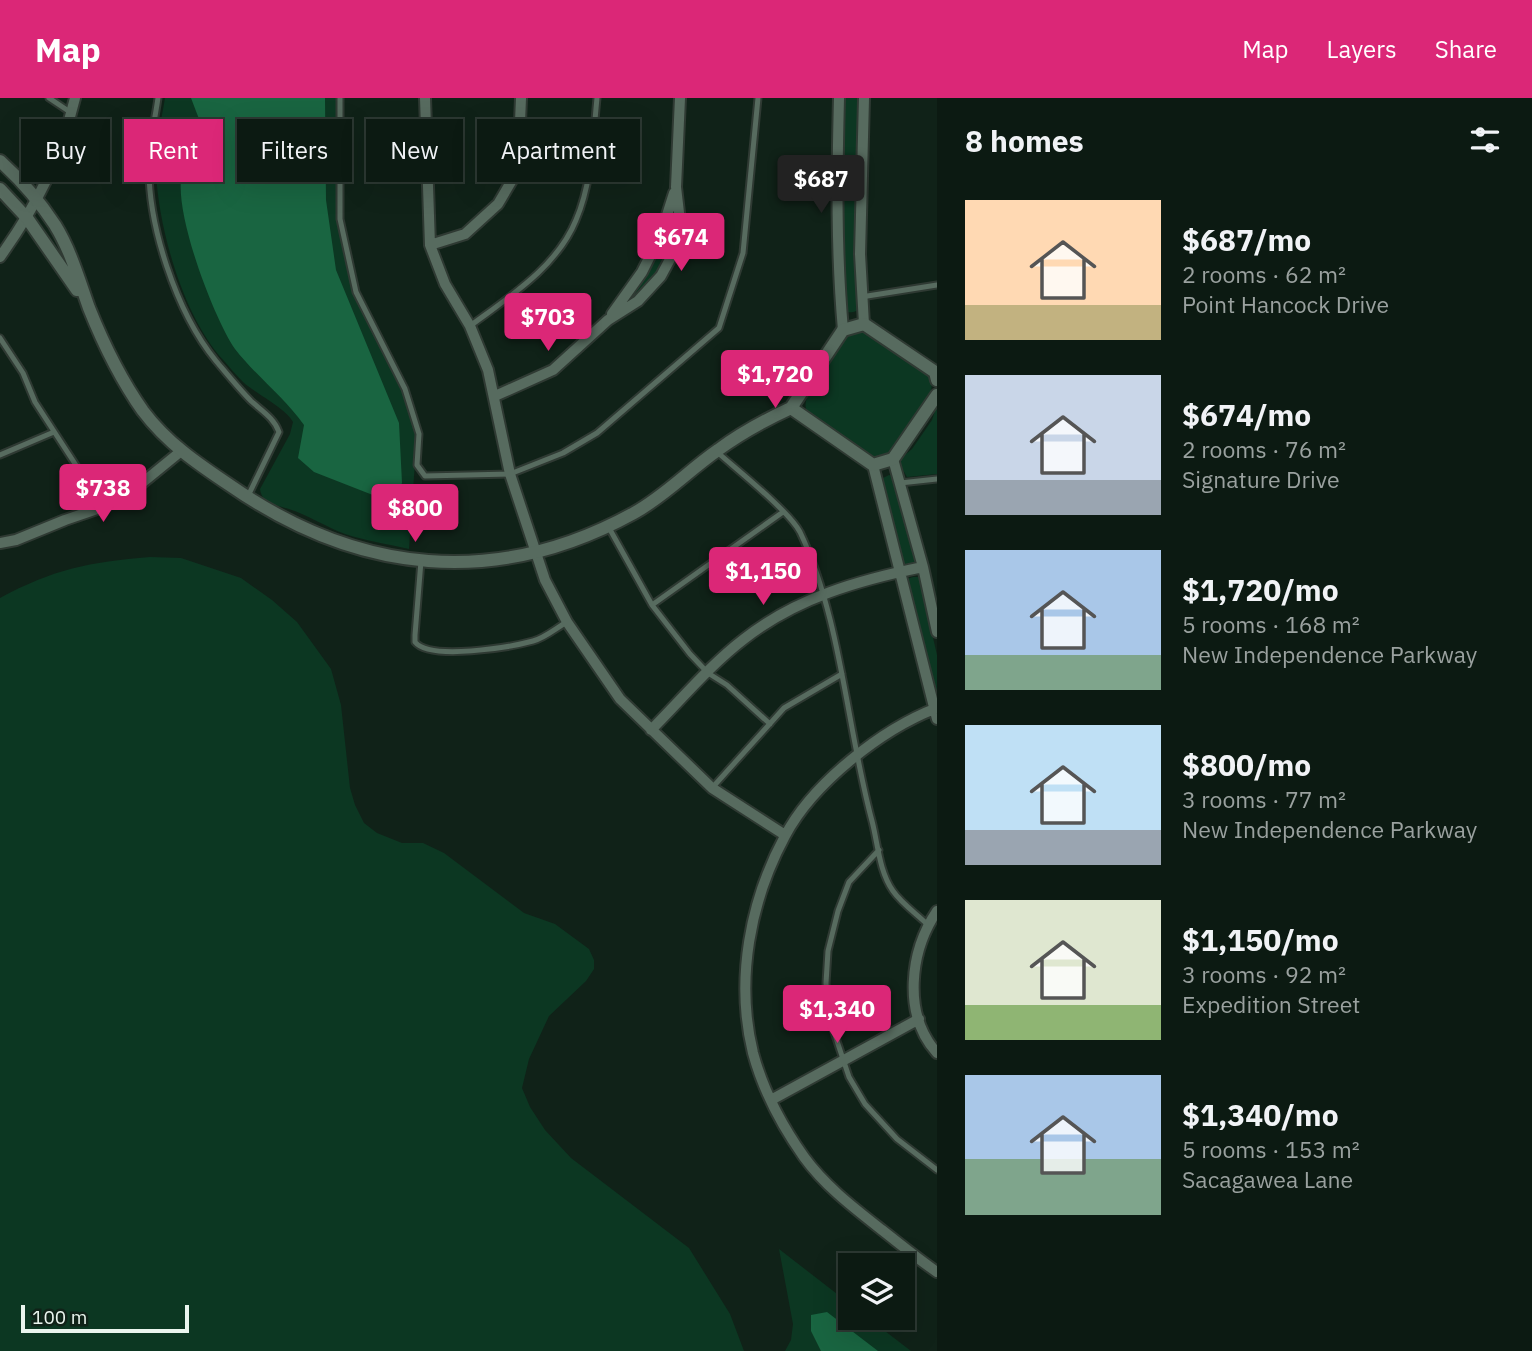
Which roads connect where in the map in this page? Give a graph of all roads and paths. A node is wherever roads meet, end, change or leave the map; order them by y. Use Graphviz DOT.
graph roads {
  1 [pos="50,98"];
  2 [pos="75,98"];
  3 [pos="158,98"];
  4 [pos="340,98"];
  5 [pos="425,98"];
  6 [pos="522,98"];
  7 [pos="597,98"];
  8 [pos="680,98"];
  9 [pos="758,98"];
  10 [pos="839,98"];
  11 [pos="864,98"];
  12 [pos="72,113"];
  13 [pos="0,161"];
  14 [pos="676,187"];
  15 [pos="0,189"];
  16 [pos="36,200"];
  17 [pos="27,218"];
  18 [pos="430,245"];
  19 [pos="0,257"];
  20 [pos="937,285"];
  21 [pos="861,297"];
  22 [pos="90,311"];
  23 [pos="608,320"];
  24 [pos="864,324"];
  25 [pos="470,326"];
  26 [pos="843,330"];
  27 [pos="0,338"];
  28 [pos="936,374"];
  29 [pos="937,395"];
  30 [pos="495,396"];
  31 [pos="792,408"];
  32 [pos="54,432"];
  33 [pos="716,451"];
  34 [pos="180,452"];
  35 [pos="0,455"];
  36 [pos="893,459"];
  37 [pos="873,465"];
  38 [pos="510,474"];
  39 [pos="937,479"];
  40 [pos="900,483"];
  41 [pos="247,498"];
  42 [pos="103,507"];
  43 [pos="783,512"];
  44 [pos="608,526"];
  45 [pos="0,543"];
  46 [pos="534,553"];
  47 [pos="421,561"];
  48 [pos="923,568"];
  49 [pos="900,572"];
  50 [pos="822,593"];
  51 [pos="652,605"];
  52 [pos="567,622"];
  53 [pos="937,632"];
  54 [pos="708,673"];
  55 [pos="842,674"];
  56 [pos="936,712"];
  57 [pos="770,724"];
  58 [pos="651,730"];
  59 [pos="856,756"];
  60 [pos="712,788"];
  61 [pos="785,835"];
  62 [pos="879,850"];
  63 [pos="937,911"];
  64 [pos="928,925"];
  65 [pos="919,1019"];
  66 [pos="937,1053"];
  67 [pos="843,1060"];
  68 [pos="771,1100"];
  69 [pos="937,1170"];
  70 [pos="937,1272"];
  1 -- 12 [label="lane"];
  2 -- 12 [label="street"];
  3 -- 41 [label="lane"];
  4 -- 38 [label="lane"];
  5 -- 18 [label="street"];
  6 -- 18 [label="street"];
  7 -- 25 [label="lane"];
  8 -- 14 [label="street"];
  9 -- 38 [label="lane"];
  10 -- 26 [label="street"];
  11 -- 21 [label="street"];
  12 -- 16 [label="street"];
  13 -- 16 [label="street"];
  14 -- 23 [label="street"];
  14 -- 23 [label="street"];
  15 -- 17 [label="street"];
  16 -- 17 [label="street"];
  16 -- 22 [label="street"];
  17 -- 19 [label="street"];
  17 -- 22 [label="street"];
  18 -- 25 [label="street"];
  20 -- 21 [label="lane"];
  21 -- 24 [label="street"];
  22 -- 34 [label="street"];
  23 -- 30 [label="street"];
  24 -- 26 [label="street"];
  24 -- 28 [label="street"];
  25 -- 30 [label="street"];
  26 -- 31 [label="street"];
  27 -- 32 [label="lane"];
  29 -- 36 [label="street"];
  30 -- 38 [label="street"];
  31 -- 33 [label="street"];
  31 -- 37 [label="street"];
  32 -- 35 [label="lane"];
  32 -- 42 [label="lane"];
  33 -- 43 [label="lane"];
  33 -- 44 [label="street"];
  34 -- 41 [label="street"];
  34 -- 42 [label="street"];
  36 -- 37 [label="street"];
  36 -- 40 [label="street"];
  37 -- 49 [label="street"];
  38 -- 46 [label="street"];
  39 -- 40 [label="lane"];
  40 -- 48 [label="street"];
  41 -- 47 [label="street"];
  42 -- 45 [label="street"];
  43 -- 50 [label="lane"];
  43 -- 51 [label="lane"];
  44 -- 46 [label="street"];
  44 -- 51 [label="lane"];
  46 -- 47 [label="street"];
  46 -- 52 [label="street"];
  47 -- 52 [label="lane"];
  48 -- 49 [label="street"];
  48 -- 53 [label="street"];
  49 -- 50 [label="street"];
  49 -- 56 [label="street"];
  50 -- 54 [label="street"];
  50 -- 55 [label="lane"];
  51 -- 54 [label="lane"];
  52 -- 58 [label="street"];
  54 -- 57 [label="lane"];
  54 -- 58 [label="street"];
  55 -- 57 [label="lane"];
  55 -- 59 [label="lane"];
  56 -- 59 [label="street"];
  57 -- 60 [label="lane"];
  58 -- 60 [label="street"];
  59 -- 61 [label="street"];
  59 -- 62 [label="lane"];
  60 -- 61 [label="street"];
  61 -- 68 [label="street"];
  62 -- 64 [label="lane"];
  62 -- 67 [label="lane"];
  63 -- 64 [label="street"];
  64 -- 65 [label="street"];
  65 -- 66 [label="street"];
  65 -- 67 [label="street"];
  67 -- 68 [label="street"];
  67 -- 69 [label="lane"];
  68 -- 70 [label="street"];
}
